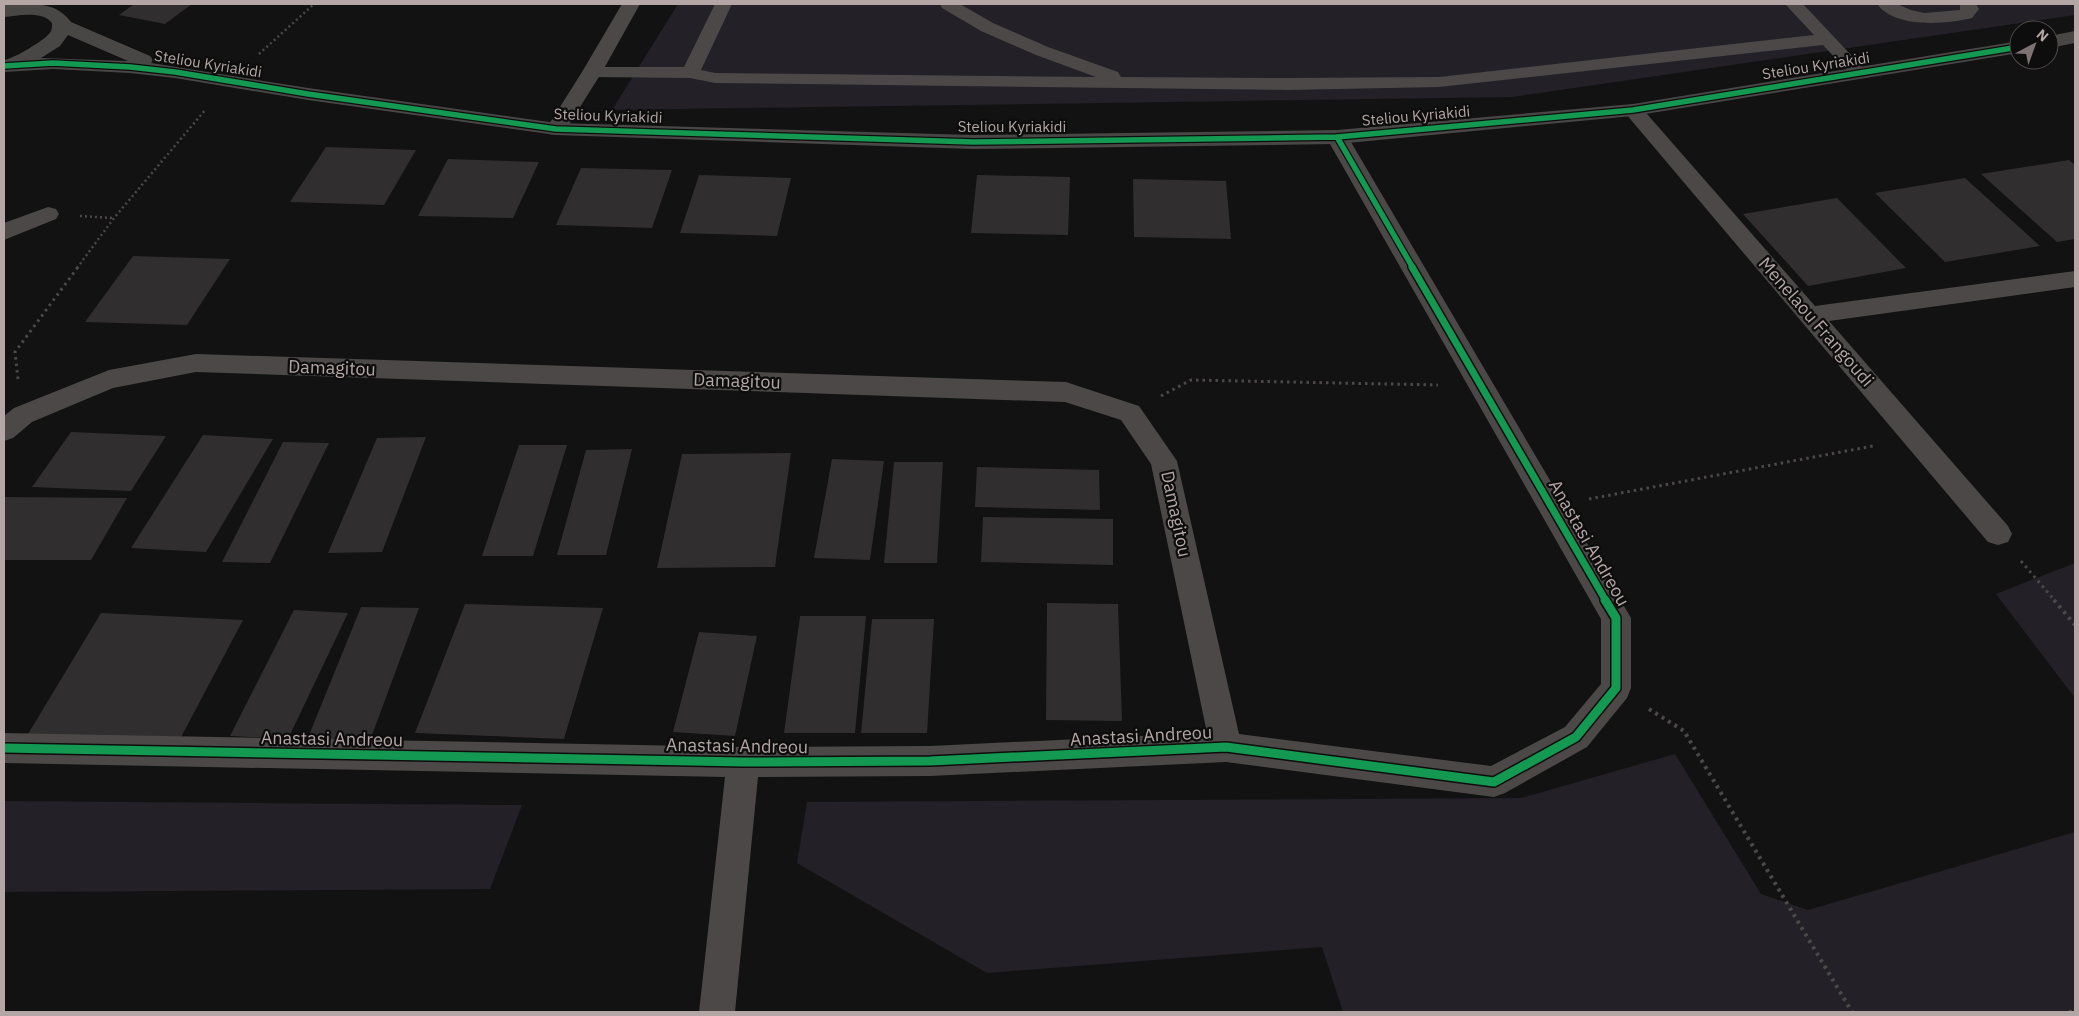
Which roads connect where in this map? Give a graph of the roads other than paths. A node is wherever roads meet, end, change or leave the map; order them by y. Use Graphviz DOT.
graph roads {
  1 [pos="11,4"];
  2 [pos="631,4"];
  3 [pos="723,4"];
  4 [pos="948,4"];
  5 [pos="1794,4"];
  6 [pos="1886,4"];
  7 [pos="1968,4"];
  8 [pos="4,9"];
  9 [pos="63,15"];
  10 [pos="2075,37"];
  11 [pos="1826,39"];
  12 [pos="2059,40"];
  13 [pos="2009,48"];
  14 [pos="4,65"];
  15 [pos="175,72"];
  16 [pos="592,72"];
  17 [pos="690,72"];
  18 [pos="1859,73"];
  19 [pos="1129,82"];
  20 [pos="1633,110"];
  21 [pos="556,129"];
  22 [pos="1337,137"];
  23 [pos="48,214"];
  24 [pos="4,232"];
  25 [pos="2075,280"];
  26 [pos="1811,315"];
  27 [pos="13,423"];
  28 [pos="1998,534"];
  29 [pos="1226,747"];
  30 [pos="4,748"];
  31 [pos="743,762"];
  32 [pos="717,1012"];
  1 -- 8 [label="street"];
  2 -- 16 [label="street"];
  3 -- 17 [label="lane"];
  4 -- 19 [label="lane"];
  5 -- 11 [label="lane"];
  6 -- 7 [label="lane"];
  8 -- 9 [label="street, Steliou Kyriakidi"];
  9 -- 14 [label="street"];
  9 -- 15 [label="street, Steliou Kyriakidi"];
  10 -- 12 [label="street"];
  11 -- 18 [label="lane"];
  11 -- 19 [label="lane"];
  13 -- 18 [label="street, Steliou Kyriakidi"];
  14 -- 15 [label="street, Steliou Kyriakidi"];
  15 -- 21 [label="street, Steliou Kyriakidi"];
  16 -- 17 [label="lane"];
  16 -- 21 [label="street"];
  17 -- 19 [label="lane"];
  18 -- 20 [label="street, Steliou Kyriakidi"];
  20 -- 22 [label="street, Steliou Kyriakidi"];
  20 -- 26 [label="street, Menelaou Frangoudi"];
  21 -- 22 [label="street, Steliou Kyriakidi"];
  22 -- 29 [label="street, Anastasi Andreou"];
  23 -- 24 [label="street"];
  25 -- 26 [label="street"];
  26 -- 28 [label="street, Menelaou Frangoudi"];
  27 -- 29 [label="street, Damagitou"];
  29 -- 31 [label="street, Anastasi Andreou"];
  30 -- 31 [label="street, Anastasi Andreou"];
  31 -- 32 [label="street"];
}
